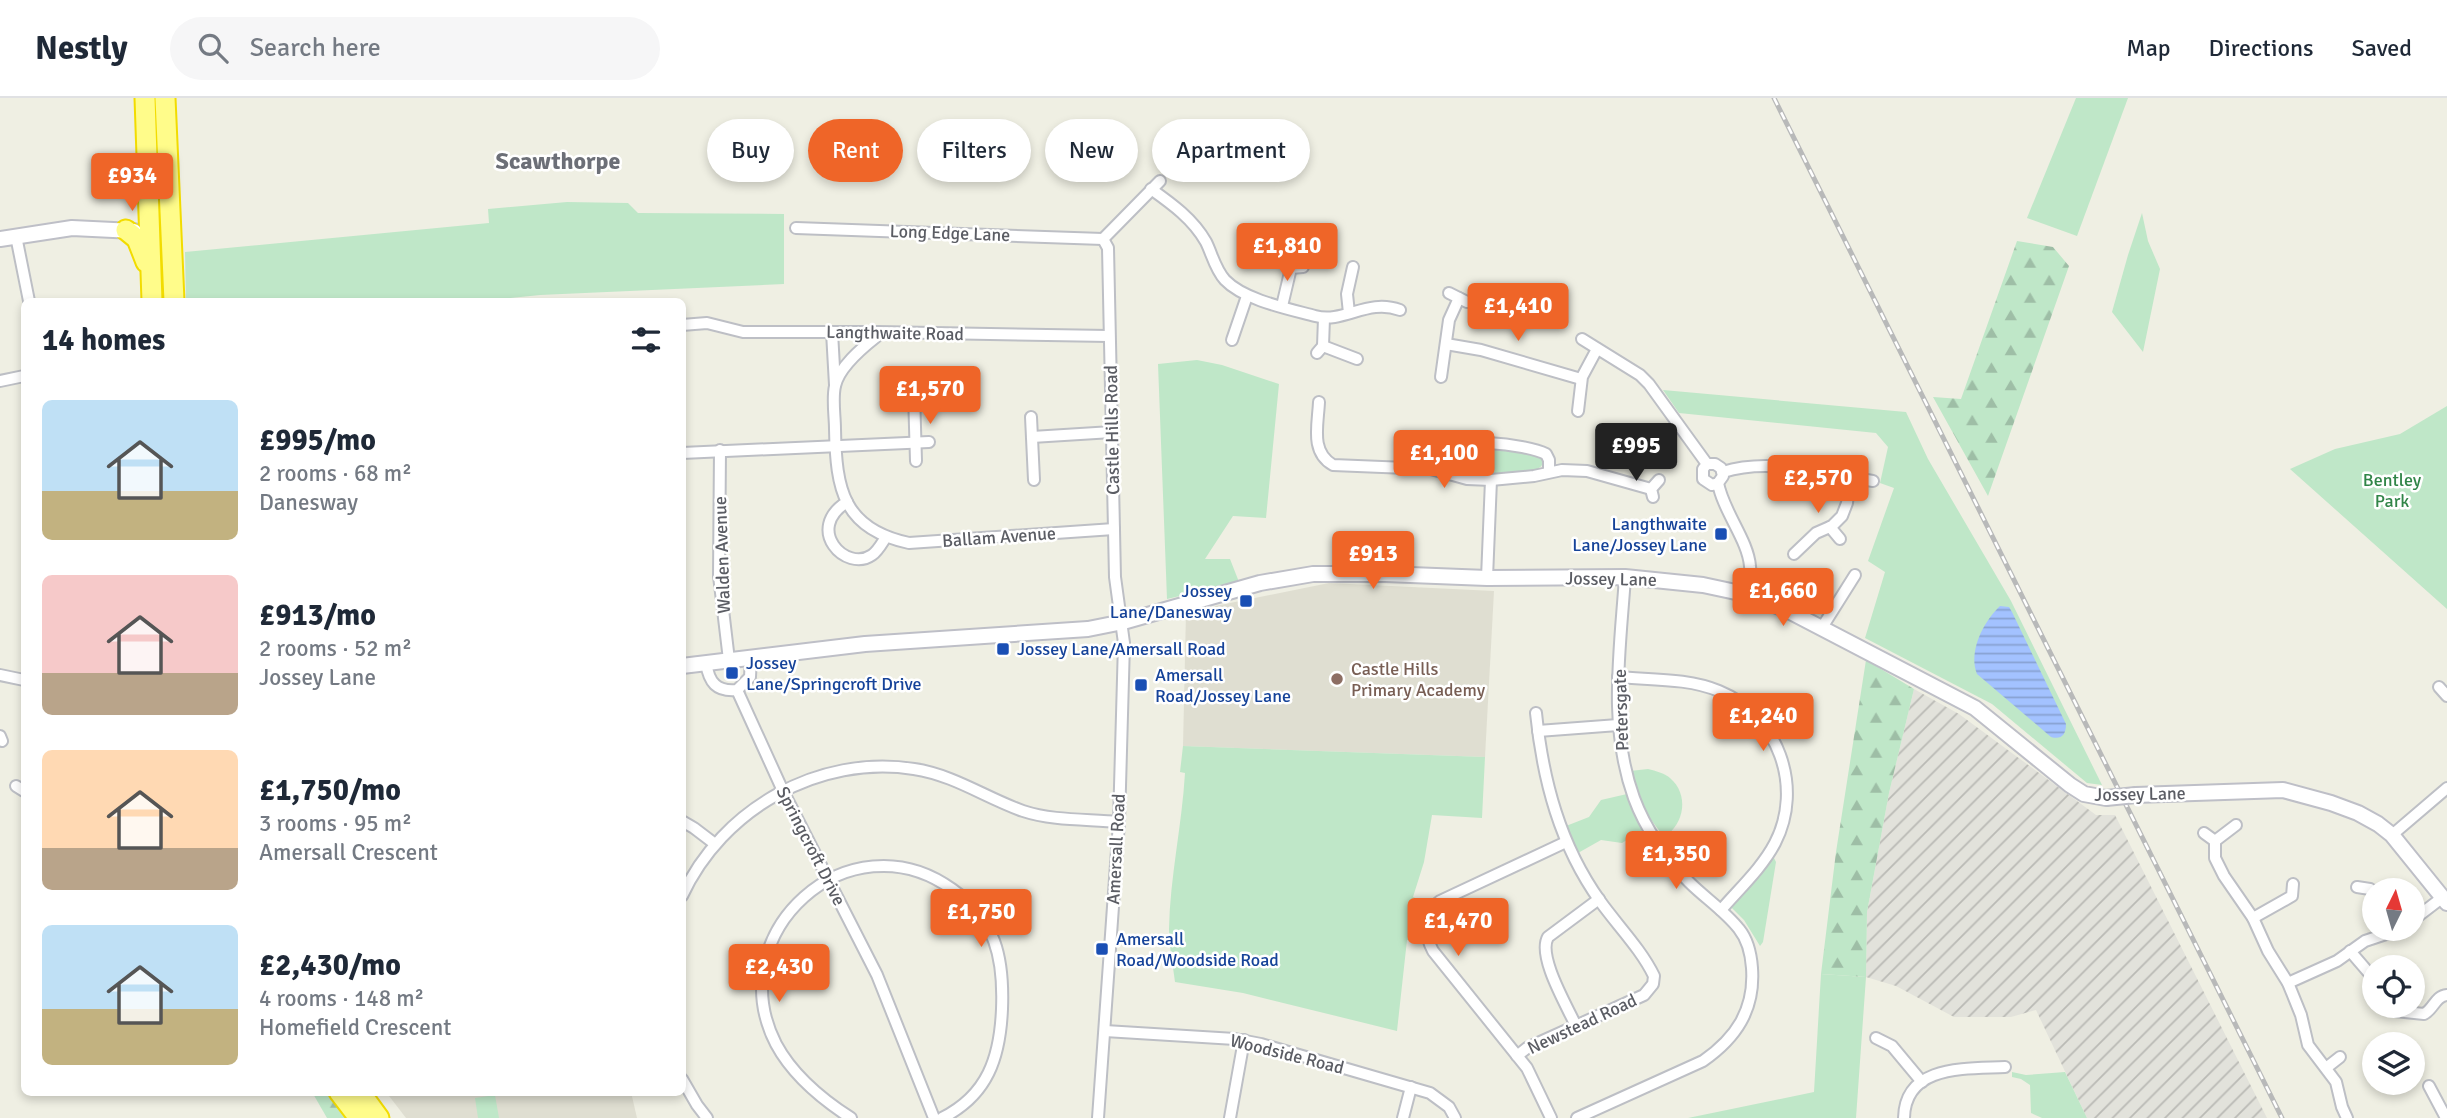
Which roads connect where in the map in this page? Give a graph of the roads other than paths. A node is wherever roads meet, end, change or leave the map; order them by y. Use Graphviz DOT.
graph roads {
  1 [pos="145,98"];
  2 [pos="164,98"];
  3 [pos="1159,182"];
  4 [pos="152,184"];
  5 [pos="1151,190"];
  6 [pos="796,228"];
  7 [pos="119,229"];
  8 [pos="149,232"];
  9 [pos="16,236"];
  10 [pos="0,239"];
  11 [pos="1103,239"];
  12 [pos="1281,261"];
  13 [pos="1303,267"];
  14 [pos="1353,267"];
  15 [pos="1291,268"];
  16 [pos="150,273"];
  17 [pos="1247,296"];
  18 [pos="28,298"];
  19 [pos="152,298"];
  20 [pos="174,298"];
  21 [pos="1458,298"];
  22 [pos="1282,306"];
  23 [pos="1400,310"];
  24 [pos="1349,313"];
  25 [pos="1324,318"];
  26 [pos="686,325"];
  27 [pos="832,332"];
  28 [pos="877,332"];
  29 [pos="1109,336"];
  30 [pos="1582,339"];
  31 [pos="1232,340"];
  32 [pos="1446,345"];
  33 [pos="1598,349"];
  34 [pos="1357,359"];
  35 [pos="21,377"];
  36 [pos="1441,377"];
  37 [pos="1581,379"];
  38 [pos="0,381"];
  39 [pos="835,385"];
  40 [pos="914,393"];
  41 [pos="1319,402"];
  42 [pos="1578,411"];
  43 [pos="1031,417"];
  44 [pos="1112,432"];
  45 [pos="1032,437"];
  46 [pos="929,442"];
  47 [pos="915,443"];
  48 [pos="836,446"];
  49 [pos="720,450"];
  50 [pos="686,453"];
  51 [pos="916,461"];
  52 [pos="1707,464"];
  53 [pos="1431,469"];
  54 [pos="1549,472"];
  55 [pos="1720,477"];
  56 [pos="1850,478"];
  57 [pos="1034,480"];
  58 [pos="1491,480"];
  59 [pos="1873,481"];
  60 [pos="1654,489"];
  61 [pos="847,502"];
  62 [pos="1830,527"];
  63 [pos="1114,529"];
  64 [pos="886,537"];
  65 [pos="1840,539"];
  66 [pos="1794,554"];
  67 [pos="1856,575"];
  68 [pos="1487,578"];
  69 [pos="1625,578"];
  70 [pos="1745,594"];
  71 [pos="1123,622"];
  72 [pos="1821,629"];
  73 [pos="751,656"];
  74 [pos="729,660"];
  75 [pos="706,663"];
  76 [pos="686,666"];
  77 [pos="0,675"];
  78 [pos="1618,677"];
  79 [pos="21,679"];
  80 [pos="2439,687"];
  81 [pos="737,690"];
  82 [pos="2447,695"];
  83 [pos="1536,713"];
  84 [pos="1618,725"];
  85 [pos="1538,731"];
  86 [pos="2447,788"];
  87 [pos="783,791"];
  88 [pos="1119,822"];
  89 [pos="686,823"];
  90 [pos="2236,825"];
  91 [pos="2204,833"];
  92 [pos="2392,835"];
  93 [pos="2215,841"];
  94 [pos="1566,842"];
  95 [pos="715,844"];
  96 [pos="829,880"];
  97 [pos="2293,884"];
  98 [pos="2357,887"];
  99 [pos="2362,887"];
  100 [pos="686,889"];
  101 [pos="1599,899"];
  102 [pos="2445,900"];
  103 [pos="1721,910"];
  104 [pos="2426,912"];
  105 [pos="2253,918"];
  106 [pos="2364,942"];
  107 [pos="2350,951"];
  108 [pos="2362,965"];
  109 [pos="2288,983"];
  110 [pos="2447,995"];
  111 [pos="2425,1014"];
  112 [pos="1576,1026"];
  113 [pos="1105,1031"];
  114 [pos="1876,1038"];
  115 [pos="1244,1040"];
  116 [pos="1517,1056"];
  117 [pos="2340,1057"];
  118 [pos="2005,1067"];
  119 [pos="2326,1068"];
  120 [pos="1922,1082"];
  121 [pos="686,1086"];
  122 [pos="2429,1086"];
  123 [pos="1411,1087"];
  124 [pos="342,1096"];
  125 [pos="363,1096"];
  126 [pos="359,1118"];
  127 [pos="379,1118"];
  128 [pos="707,1118"];
  129 [pos="851,1118"];
  130 [pos="934,1118"];
  131 [pos="942,1118"];
  132 [pos="1098,1118"];
  133 [pos="1230,1118"];
  134 [pos="1403,1118"];
  135 [pos="1455,1118"];
  136 [pos="1551,1118"];
  137 [pos="1577,1118"];
  138 [pos="1904,1118"];
  139 [pos="2347,1118"];
  140 [pos="2446,1118"];
  1 -- 4 [label="highway"];
  2 -- 4 [label="highway"];
  2 -- 20 [label="highway"];
  3 -- 5 [label="street"];
  4 -- 7 [label="street"];
  4 -- 8 [label="highway"];
  5 -- 11 [label="street"];
  5 -- 17 [label="street"];
  6 -- 11 [label="street, Long Edge Lane"];
  7 -- 8 [label="street"];
  7 -- 9 [label="street"];
  7 -- 16 [label="highway"];
  8 -- 16 [label="highway"];
  9 -- 10 [label="street"];
  9 -- 18 [label="street"];
  11 -- 29 [label="street, Castle Hills Road"];
  12 -- 15 [label="street"];
  13 -- 15 [label="street"];
  14 -- 24 [label="street"];
  15 -- 22 [label="street"];
  16 -- 19 [label="highway"];
  17 -- 22 [label="street"];
  17 -- 31 [label="street"];
  21 -- 32 [label="street"];
  22 -- 25 [label="street"];
  23 -- 24 [label="street"];
  24 -- 25 [label="street"];
  25 -- 34 [label="street"];
  26 -- 27 [label="street, Langthwaite Road"];
  27 -- 28 [label="street, Langthwaite Road"];
  27 -- 39 [label="street, Ballam Avenue"];
  28 -- 29 [label="street, Langthwaite Road"];
  28 -- 39 [label="street"];
  29 -- 44 [label="street, Castle Hills Road"];
  30 -- 33 [label="street"];
  32 -- 36 [label="street"];
  32 -- 37 [label="street"];
  33 -- 37 [label="street"];
  33 -- 52 [label="street"];
  35 -- 38 [label="street"];
  37 -- 42 [label="street"];
  39 -- 48 [label="street, Ballam Avenue"];
  40 -- 47 [label="street"];
  41 -- 53 [label="street"];
  43 -- 45 [label="street"];
  44 -- 45 [label="street"];
  44 -- 63 [label="street, Castle Hills Road"];
  45 -- 57 [label="street"];
  46 -- 47 [label="street"];
  47 -- 48 [label="street"];
  47 -- 51 [label="street"];
  48 -- 49 [label="street"];
  48 -- 61 [label="street, Ballam Avenue"];
  49 -- 50 [label="street"];
  49 -- 74 [label="street, Walden Avenue"];
  52 -- 55 [label="street"];
  52 -- 55 [label="street"];
  53 -- 54 [label="street"];
  53 -- 58 [label="street"];
  54 -- 58 [label="street"];
  54 -- 60 [label="street"];
  55 -- 56 [label="street"];
  55 -- 70 [label="street"];
  56 -- 59 [label="street"];
  56 -- 62 [label="street"];
  58 -- 68 [label="street"];
  61 -- 64 [label="street, Ballam Avenue"];
  61 -- 64 [label="street"];
  62 -- 65 [label="street"];
  62 -- 66 [label="street"];
  63 -- 64 [label="street, Ballam Avenue"];
  63 -- 71 [label="street, Castle Hills Road"];
  67 -- 72 [label="street"];
  68 -- 69 [label="street, Jossey Lane"];
  68 -- 71 [label="street, Jossey Lane"];
  69 -- 70 [label="street, Jossey Lane"];
  69 -- 78 [label="street, Petersgate"];
  70 -- 72 [label="street, Jossey Lane"];
  71 -- 73 [label="street, Jossey Lane"];
  71 -- 88 [label="street, Amersall Road"];
  72 -- 92 [label="street, Jossey Lane, bridge"];
  73 -- 74 [label="street, Jossey Lane"];
  73 -- 81 [label="street"];
  74 -- 75 [label="street, Jossey Lane"];
  75 -- 76 [label="street, Jossey Lane"];
  75 -- 81 [label="street"];
  77 -- 79 [label="street"];
  78 -- 84 [label="street, Petersgate"];
  78 -- 103 [label="street"];
  80 -- 82 [label="street"];
  81 -- 87 [label="street, Springcroft Drive"];
  83 -- 85 [label="street, Newstead Road"];
  84 -- 85 [label="street"];
  84 -- 103 [label="street, Petersgate"];
  85 -- 94 [label="street, Newstead Road"];
  86 -- 92 [label="street"];
  87 -- 88 [label="street"];
  87 -- 95 [label="street"];
  87 -- 96 [label="street, Springcroft Drive"];
  88 -- 113 [label="street, Amersall Road"];
  89 -- 95 [label="street"];
  90 -- 93 [label="street"];
  91 -- 93 [label="street"];
  92 -- 102 [label="street, Jossey Lane"];
  93 -- 105 [label="street"];
  94 -- 101 [label="street, Newstead Road"];
  94 -- 116 [label="street"];
  95 -- 100 [label="street"];
  96 -- 129 [label="street"];
  96 -- 130 [label="street, Springcroft Drive"];
  96 -- 131 [label="street"];
  97 -- 105 [label="street"];
  98 -- 99 [label="street"];
  101 -- 112 [label="street"];
  101 -- 112 [label="street, Newstead Road"];
  102 -- 104 [label="street"];
  103 -- 137 [label="street, Petersgate"];
  105 -- 109 [label="street"];
  106 -- 107 [label="street"];
  107 -- 108 [label="street"];
  107 -- 109 [label="street"];
  109 -- 119 [label="street"];
  110 -- 111 [label="street"];
  112 -- 116 [label="street, Newstead Road"];
  113 -- 115 [label="street, Woodside Road"];
  113 -- 132 [label="street, Amersall Road"];
  114 -- 120 [label="street"];
  115 -- 123 [label="street, Woodside Road"];
  115 -- 133 [label="street"];
  116 -- 136 [label="street"];
  117 -- 119 [label="street"];
  118 -- 120 [label="street"];
  119 -- 139 [label="street"];
  120 -- 138 [label="street"];
  121 -- 128 [label="street"];
  122 -- 140 [label="street"];
  123 -- 134 [label="street"];
  123 -- 135 [label="street, Woodside Road"];
  124 -- 126 [label="highway"];
  125 -- 127 [label="highway"];
}
